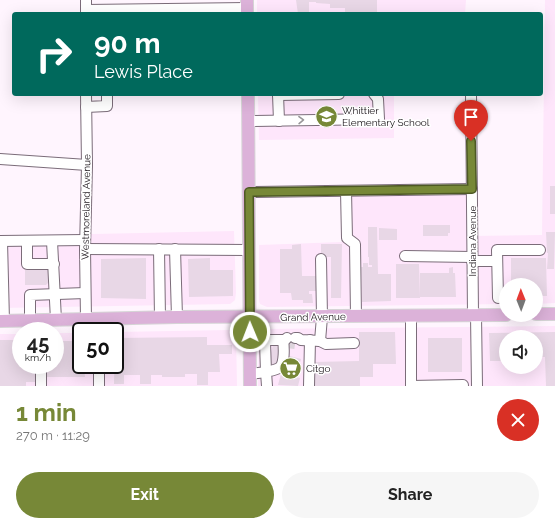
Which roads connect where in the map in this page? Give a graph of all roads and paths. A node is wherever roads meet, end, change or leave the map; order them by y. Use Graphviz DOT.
graph roads {
  1 [pos="247,7"];
  2 [pos="86,8"];
  3 [pos="158,11"];
  4 [pos="86,96"];
  5 [pos="107,96"];
  6 [pos="248,96"];
  7 [pos="278,96"];
  8 [pos="376,96"];
  9 [pos="471,96"];
  10 [pos="86,107"];
  11 [pos="248,121"];
  12 [pos="278,121"];
  13 [pos="0,159"];
  14 [pos="87,165"];
  15 [pos="472,189"];
  16 [pos="346,191"];
  17 [pos="249,192"];
  18 [pos="52,240"];
  19 [pos="1,241"];
  20 [pos="27,241"];
  21 [pos="85,245"];
  22 [pos="159,249"];
  23 [pos="176,249"];
  24 [pos="249,250"];
  25 [pos="540,250"];
  26 [pos="405,256"];
  27 [pos="321,259"];
  28 [pos="472,259"];
  29 [pos="497,261"];
  30 [pos="54,264"];
  31 [pos="85,293"];
  32 [pos="56,294"];
  33 [pos="498,298"];
  34 [pos="543,314"];
  35 [pos="555,314"];
  36 [pos="475,315"];
  37 [pos="499,315"];
  38 [pos="322,316"];
  39 [pos="356,316"];
  40 [pos="411,316"];
  41 [pos="177,317"];
  42 [pos="249,317"];
  43 [pos="160,318"];
  44 [pos="86,319"];
  45 [pos="56,320"];
  46 [pos="2,321"];
  47 [pos="14,322"];
  48 [pos="37,322"];
  49 [pos="46,322"];
  50 [pos="92,322"];
  51 [pos="124,322"];
  52 [pos="296,341"];
  53 [pos="354,343"];
  54 [pos="266,372"];
  55 [pos="41,374"];
  56 [pos="99,374"];
  57 [pos="250,380"];
  58 [pos="463,385"];
  59 [pos="41,386"];
  60 [pos="99,386"];
  61 [pos="267,386"];
  62 [pos="310,386"];
  63 [pos="411,386"];
  64 [pos="477,386"];
  1 -- 3 [label="street"];
  2 -- 3 [label="street"];
  4 -- 10 [label="street, Westmoreland Avenue"];
  5 -- 10 [label="street"];
  6 -- 11 [label="main road"];
  7 -- 12 [label="street"];
  12 -- 8 [label="street, one-way"];
  9 -- 15 [label="street, Indiana Avenue"];
  10 -- 14 [label="street, Westmoreland Avenue"];
  11 -- 12 [label="street"];
  11 -- 17 [label="main road"];
  13 -- 14 [label="street"];
  14 -- 21 [label="street, Westmoreland Avenue"];
  15 -- 16 [label="street"];
  15 -- 28 [label="street, Indiana Avenue"];
  16 -- 17 [label="street"];
  16 -- 39 [label="street"];
  17 -- 24 [label="main road"];
  18 -- 20 [label="street"];
  18 -- 21 [label="street"];
  18 -- 30 [label="street"];
  19 -- 20 [label="street"];
  19 -- 46 [label="street"];
  20 -- 30 [label="street"];
  21 -- 22 [label="street"];
  21 -- 31 [label="street, Westmoreland Avenue"];
  22 -- 23 [label="street"];
  22 -- 43 [label="street"];
  23 -- 24 [label="street"];
  23 -- 41 [label="street"];
  24 -- 42 [label="main road"];
  25 -- 29 [label="street"];
  26 -- 28 [label="street"];
  27 -- 38 [label="street"];
  28 -- 29 [label="street"];
  28 -- 36 [label="street, Indiana Avenue"];
  29 -- 33 [label="street"];
  30 -- 32 [label="street"];
  31 -- 32 [label="street"];
  31 -- 44 [label="street, Westmoreland Avenue"];
  32 -- 45 [label="street"];
  32 -- 48 [label="street"];
  34 -- 35 [label="main road"];
  36 -- 37 [label="main road, Grand Avenue"];
  36 -- 40 [label="main road, Grand Avenue"];
  36 -- 64 [label="street, Indiana Avenue"];
  38 -- 39 [label="main road, Grand Avenue"];
  38 -- 42 [label="main road, Grand Avenue"];
  38 -- 52 [label="street"];
  39 -- 40 [label="main road, Grand Avenue"];
  40 -- 63 [label="street"];
  41 -- 42 [label="main road, Grand Avenue"];
  41 -- 43 [label="main road, Grand Avenue"];
  42 -- 57 [label="main road"];
  43 -- 51 [label="main road, Grand Avenue"];
  44 -- 45 [label="main road, Grand Avenue"];
  44 -- 50 [label="main road, Grand Avenue"];
  45 -- 49 [label="main road, Grand Avenue"];
  46 -- 47 [label="main road, Grand Avenue"];
  52 -- 53 [label="street"];
  52 -- 54 [label="street"];
  52 -- 54 [label="street"];
  52 -- 62 [label="street"];
  54 -- 57 [label="street"];
  54 -- 61 [label="street"];
  55 -- 59 [label="street"];
  56 -- 60 [label="street"];
  58 -- 63 [label="street"];
}
